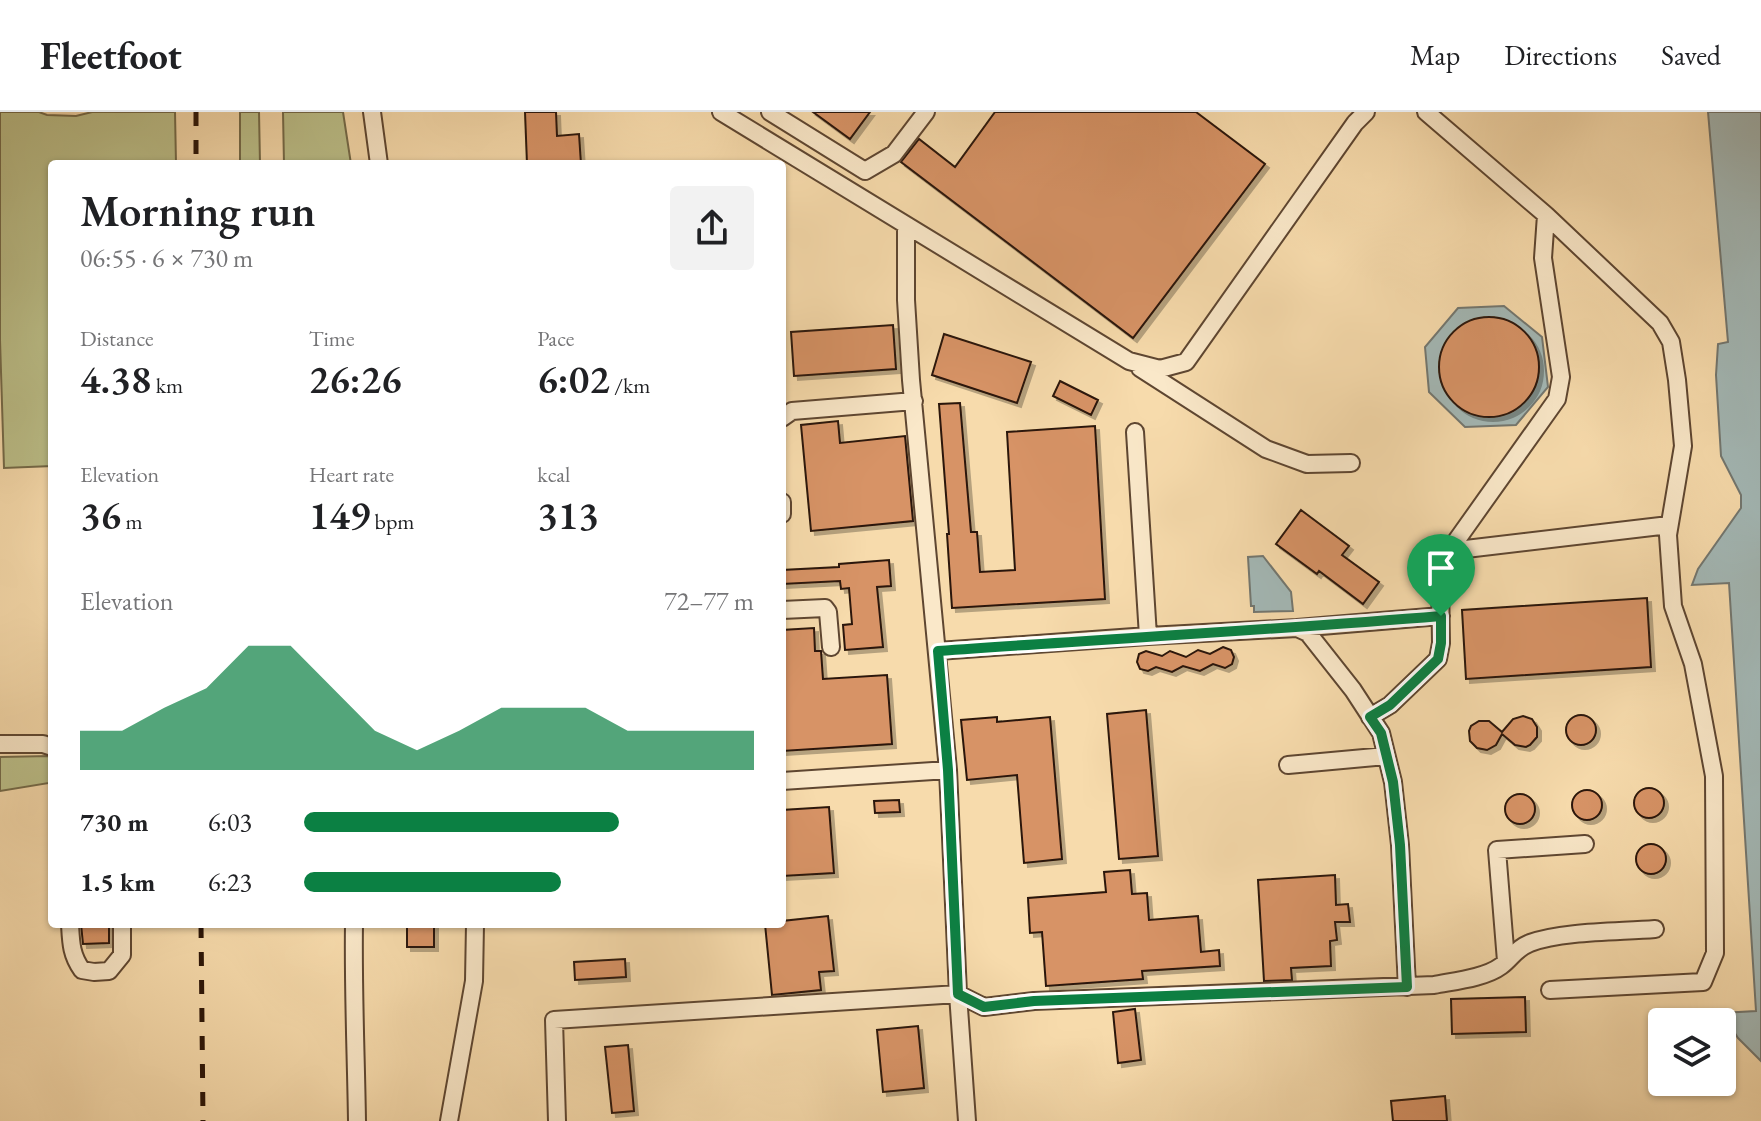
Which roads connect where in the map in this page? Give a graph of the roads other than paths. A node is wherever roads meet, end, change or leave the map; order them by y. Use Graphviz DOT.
graph roads {
  1 [pos="372,112"];
  2 [pos="721,112"];
  3 [pos="770,112"];
  4 [pos="926,112"];
  5 [pos="1366,112"];
  6 [pos="1426,112"];
  7 [pos="378,160"];
  8 [pos="1546,215"];
  9 [pos="906,225"];
  10 [pos="1129,361"];
  11 [pos="914,401"];
  12 [pos="786,415"];
  13 [pos="1135,432"];
  14 [pos="1351,463"];
  15 [pos="1669,525"];
  16 [pos="1449,551"];
  17 [pos="786,610"];
  18 [pos="1441,616"];
  19 [pos="1297,628"];
  20 [pos="1148,636"];
  21 [pos="831,647"];
  22 [pos="938,651"];
  23 [pos="1370,717"];
  24 [pos="0,744"];
  25 [pos="48,746"];
  26 [pos="1386,756"];
  27 [pos="1288,765"];
  28 [pos="948,770"];
  29 [pos="786,781"];
  30 [pos="1585,844"];
  31 [pos="70,928"];
  32 [pos="122,928"];
  33 [pos="354,928"];
  34 [pos="475,928"];
  35 [pos="1655,929"];
  36 [pos="1506,961"];
  37 [pos="1407,987"];
  38 [pos="1550,990"];
  39 [pos="958,994"];
  40 [pos="357,1121"];
  41 [pos="449,1121"];
  42 [pos="557,1121"];
  43 [pos="967,1121"];
  1 -- 7 [label="street"];
  2 -- 9 [label="street"];
  3 -- 4 [label="street"];
  5 -- 10 [label="street"];
  6 -- 8 [label="street"];
  8 -- 15 [label="street"];
  8 -- 16 [label="street"];
  9 -- 10 [label="street"];
  9 -- 11 [label="street"];
  10 -- 14 [label="street"];
  11 -- 12 [label="street"];
  11 -- 22 [label="street"];
  13 -- 20 [label="street"];
  15 -- 16 [label="street"];
  15 -- 38 [label="street"];
  16 -- 18 [label="street"];
  17 -- 21 [label="street"];
  18 -- 19 [label="street"];
  18 -- 23 [label="street"];
  19 -- 20 [label="street"];
  19 -- 23 [label="street"];
  20 -- 22 [label="street"];
  22 -- 28 [label="street"];
  23 -- 26 [label="street"];
  24 -- 25 [label="street"];
  26 -- 27 [label="street"];
  26 -- 37 [label="street"];
  28 -- 29 [label="street"];
  28 -- 39 [label="street"];
  30 -- 36 [label="street"];
  31 -- 32 [label="street"];
  33 -- 40 [label="street"];
  34 -- 41 [label="street"];
  35 -- 36 [label="street"];
  36 -- 37 [label="street"];
  37 -- 39 [label="street"];
  39 -- 42 [label="street"];
  39 -- 43 [label="street"];
}
